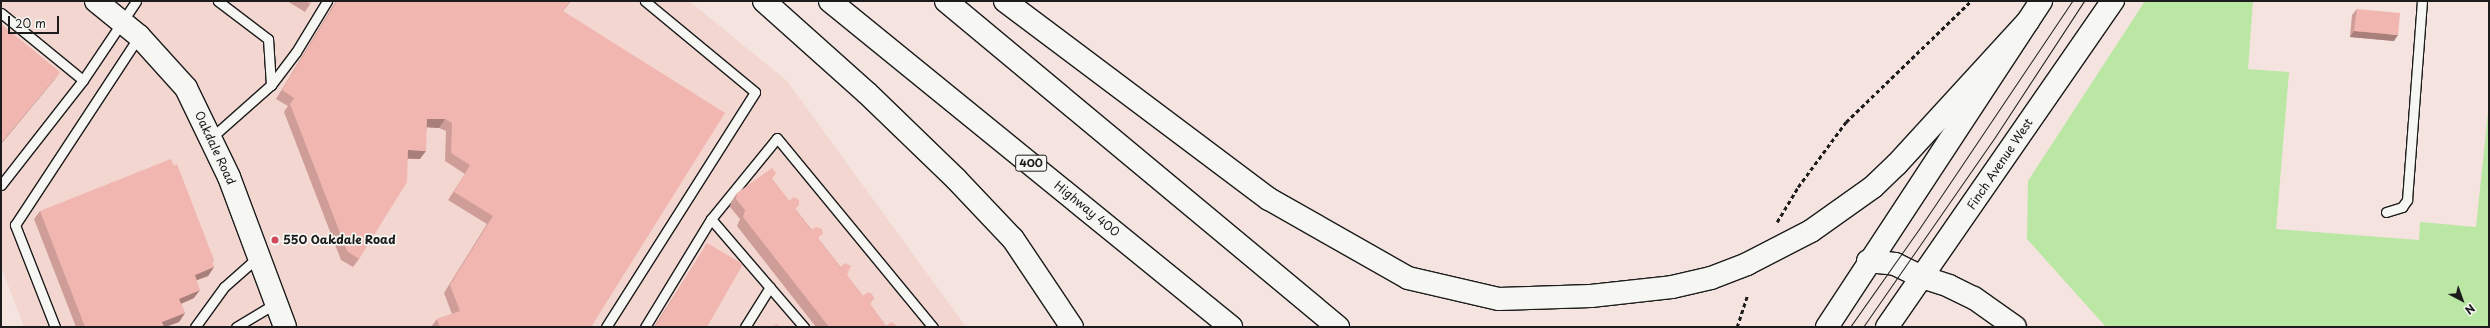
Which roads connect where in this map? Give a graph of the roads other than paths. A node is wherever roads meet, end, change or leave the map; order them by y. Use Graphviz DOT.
graph roads {
  1 [pos="96,1"];
  2 [pos="136,1"];
  3 [pos="218,1"];
  4 [pos="327,1"];
  5 [pos="645,1"];
  6 [pos="764,1"];
  7 [pos="830,1"];
  8 [pos="946,1"];
  9 [pos="1005,1"];
  10 [pos="2041,1"];
  11 [pos="2112,1"];
  12 [pos="2422,1"];
  13 [pos="1,13"];
  14 [pos="2027,22"];
  15 [pos="131,30"];
  16 [pos="83,80"];
  17 [pos="271,85"];
  18 [pos="212,138"];
  19 [pos="1,185"];
  20 [pos="2386,212"];
  21 [pos="711,219"];
  22 [pos="259,256"];
  23 [pos="1868,261"];
  24 [pos="1922,277"];
  25 [pos="770,287"];
  26 [pos="277,303"];
  27 [pos="55,327"];
  28 [pos="195,327"];
  29 [pos="236,327"];
  30 [pos="285,327"];
  31 [pos="606,327"];
  32 [pos="645,327"];
  33 [pos="745,327"];
  34 [pos="804,327"];
  35 [pos="933,327"];
  36 [pos="1072,327"];
  37 [pos="1231,327"];
  38 [pos="1338,327"];
  39 [pos="1827,327"];
  40 [pos="1887,327"];
  41 [pos="2015,327"];
  1 -- 15 [label="main road, Oakdale Road"];
  2 -- 15 [label="lane"];
  3 -- 17 [label="lane"];
  4 -- 17 [label="lane"];
  5 -- 31 [label="lane"];
  6 -- 36 [label="main road"];
  7 -- 37 [label="main road, Highway 400 / 400"];
  8 -- 38 [label="main road"];
  9 -- 14 [label="main road"];
  10 -- 14 [label="main road"];
  11 -- 24 [label="main road, Finch Avenue West"];
  12 -- 20 [label="lane"];
  13 -- 16 [label="lane"];
  14 -- 23 [label="main road"];
  15 -- 16 [label="lane"];
  15 -- 18 [label="main road, Oakdale Road"];
  15 -- 27 [label="lane"];
  16 -- 19 [label="lane"];
  17 -- 18 [label="lane"];
  18 -- 22 [label="main road, Oakdale Road"];
  21 -- 25 [label="lane"];
  21 -- 32 [label="lane"];
  21 -- 35 [label="lane"];
  22 -- 26 [label="main road, Oakdale Road"];
  22 -- 28 [label="lane"];
  23 -- 24 [label="main road"];
  23 -- 39 [label="main road"];
  24 -- 40 [label="main road, Finch Avenue West"];
  24 -- 41 [label="main road"];
  25 -- 33 [label="lane"];
  25 -- 34 [label="lane"];
  26 -- 29 [label="lane"];
  26 -- 30 [label="main road, Oakdale Road"];
}
